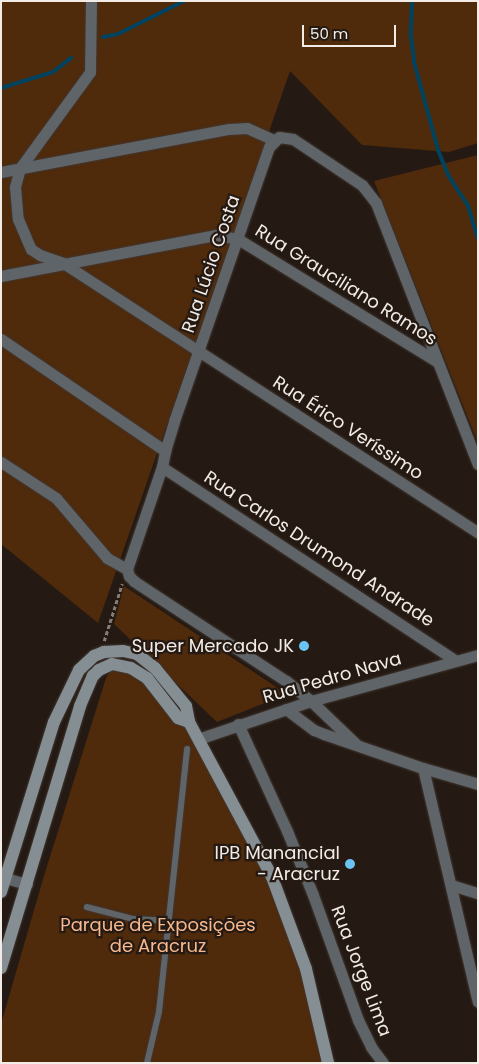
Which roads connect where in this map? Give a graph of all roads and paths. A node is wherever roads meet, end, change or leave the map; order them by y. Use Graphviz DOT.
graph roads {
  1 [pos="91,1"];
  2 [pos="274,140"];
  3 [pos="20,168"];
  4 [pos="1,172"];
  5 [pos="238,239"];
  6 [pos="63,263"];
  7 [pos="1,276"];
  8 [pos="1,339"];
  9 [pos="199,353"];
  10 [pos="436,360"];
  11 [pos="164,450"];
  12 [pos="1,462"];
  13 [pos="478,464"];
  14 [pos="162,467"];
  15 [pos="478,532"];
  16 [pos="127,568"];
  17 [pos="100,654"];
  18 [pos="478,655"];
  19 [pos="456,661"];
  20 [pos="311,701"];
  21 [pos="286,709"];
  22 [pos="189,722"];
  23 [pos="238,724"];
  24 [pos="198,739"];
  25 [pos="357,745"];
  26 [pos="187,749"];
  27 [pos="423,768"];
  28 [pos="478,784"];
  29 [pos="3,878"];
  30 [pos="27,884"];
  31 [pos="451,885"];
  32 [pos="1,892"];
  33 [pos="478,893"];
  34 [pos="87,907"];
  35 [pos="168,921"];
  36 [pos="1,968"];
  37 [pos="478,1002"];
  38 [pos="147,1063"];
  39 [pos="328,1063"];
  40 [pos="383,1063"];
  1 -- 3 [label="street"];
  2 -- 3 [label="street"];
  2 -- 5 [label="street, Rua Lúcio Costa"];
  2 -- 10 [label="street"];
  3 -- 4 [label="street"];
  3 -- 6 [label="street, Rua Érico Veríssimo"];
  5 -- 6 [label="street"];
  5 -- 9 [label="street, Rua Lúcio Costa"];
  5 -- 10 [label="street, Rua Grauciliano Ramos"];
  6 -- 7 [label="street"];
  6 -- 9 [label="street, Rua Érico Veríssimo"];
  8 -- 11 [label="street"];
  9 -- 11 [label="street, Rua Lúcio Costa"];
  9 -- 15 [label="street, Rua Érico Veríssimo"];
  10 -- 13 [label="street"];
  11 -- 14 [label="street, Rua Lúcio Costa"];
  12 -- 16 [label="street"];
  14 -- 16 [label="street, Rua Lúcio Costa"];
  14 -- 19 [label="street, Rua Carlos Drumond Andrade"];
  16 -- 17 [label="path"];
  16 -- 20 [label="street"];
  17 -- 22 [label="street"];
  17 -- 29 [label="street"];
  18 -- 19 [label="street, Rua Pedro Nava"];
  19 -- 20 [label="street, Rua Pedro Nava"];
  20 -- 21 [label="street, Rua Pedro Nava"];
  20 -- 25 [label="street"];
  21 -- 23 [label="street, Rua Pedro Nava"];
  21 -- 25 [label="street"];
  22 -- 24 [label="street"];
  22 -- 30 [label="street"];
  23 -- 24 [label="street, Rua Pedro Nava"];
  23 -- 40 [label="street, Rua Jorge Lima"];
  24 -- 39 [label="street"];
  25 -- 27 [label="street"];
  26 -- 35 [label="lane"];
  27 -- 28 [label="street"];
  27 -- 31 [label="street"];
  29 -- 30 [label="street"];
  29 -- 32 [label="street"];
  30 -- 36 [label="street"];
  31 -- 33 [label="street"];
  31 -- 37 [label="street"];
  34 -- 35 [label="lane"];
  35 -- 38 [label="lane"];
}
